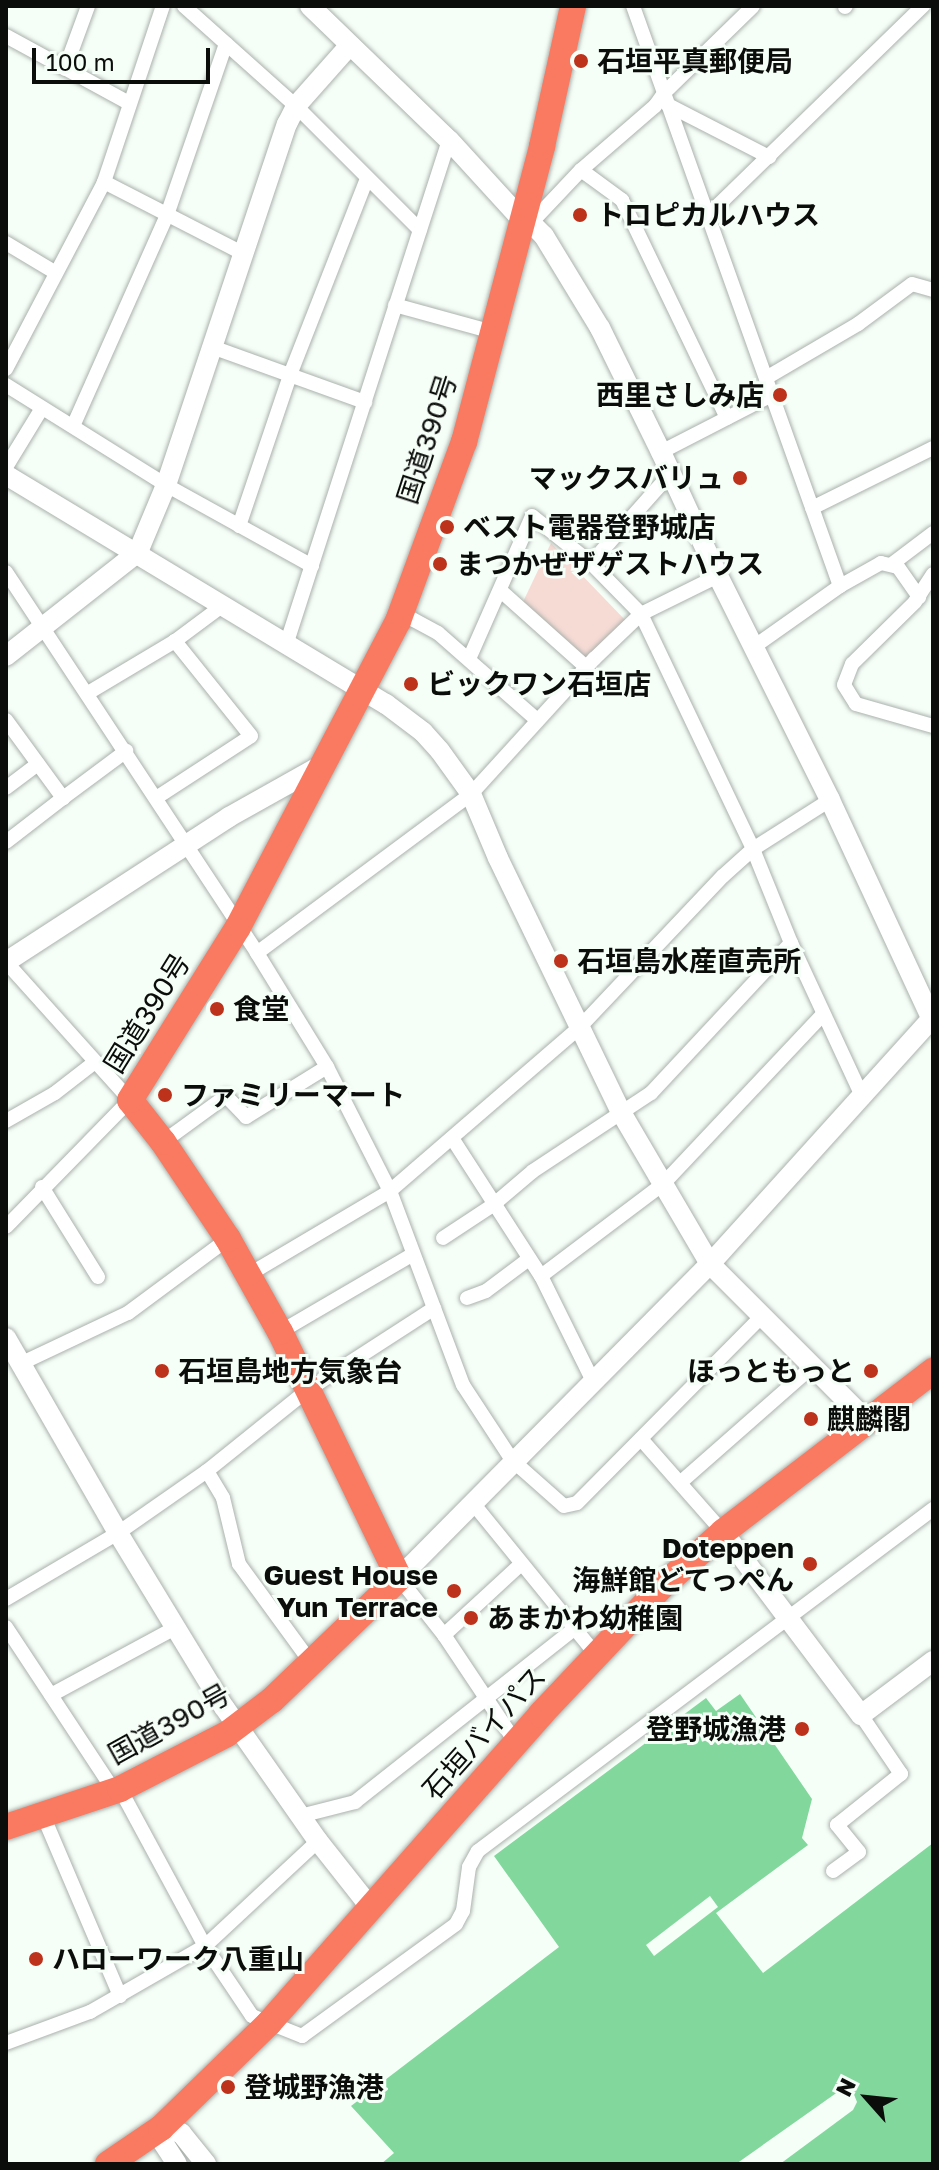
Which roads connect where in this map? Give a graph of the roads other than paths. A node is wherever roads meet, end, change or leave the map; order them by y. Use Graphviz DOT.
graph roads {
  1 [pos="88,6"];
  2 [pos="163,6"];
  3 [pos="184,6"];
  4 [pos="310,6"];
  5 [pos="573,6"];
  6 [pos="633,6"];
  7 [pos="753,6"];
  8 [pos="923,6"];
  9 [pos="6,36"];
  10 [pos="226,44"];
  11 [pos="350,45"];
  12 [pos="65,69"];
  13 [pos="666,99"];
  14 [pos="129,103"];
  15 [pos="296,106"];
  16 [pos="449,140"];
  17 [pos="769,157"];
  18 [pos="581,170"];
  19 [pos="367,179"];
  20 [pos="104,182"];
  21 [pos="167,215"];
  22 [pos="708,215"];
  23 [pos="526,221"];
  24 [pos="420,230"];
  25 [pos="6,243"];
  26 [pos="242,253"];
  27 [pos="56,273"];
  28 [pos="933,290"];
  29 [pos="395,305"];
  30 [pos="493,332"];
  31 [pos="212,347"];
  32 [pos="6,369"];
  33 [pos="290,375"];
  34 [pos="766,378"];
  35 [pos="6,385"];
  36 [pos="772,395"];
  37 [pos="365,402"];
  38 [pos="42,408"];
  39 [pos="727,418"];
  40 [pos="74,424"];
  41 [pos="933,448"];
  42 [pos="661,452"];
  43 [pos="6,467"];
  44 [pos="671,473"];
  45 [pos="6,475"];
  46 [pos="166,485"];
  47 [pos="812,508"];
  48 [pos="239,526"];
  49 [pos="933,533"];
  50 [pos="138,552"];
  51 [pos="591,563"];
  52 [pos="892,564"];
  53 [pos="312,566"];
  54 [pos="6,572"];
  55 [pos="933,574"];
  56 [pos="718,576"];
  57 [pos="840,586"];
  58 [pos="501,591"];
  59 [pos="919,597"];
  60 [pos="222,606"];
  61 [pos="401,613"];
  62 [pos="641,614"];
  63 [pos="45,627"];
  64 [pos="175,641"];
  65 [pos="287,642"];
  66 [pos="755,646"];
  67 [pos="6,656"];
  68 [pos="469,659"];
  69 [pos="586,667"];
  70 [pos="361,691"];
  71 [pos="88,693"];
  72 [pos="537,720"];
  73 [pos="7,723"];
  74 [pos="933,726"];
  75 [pos="126,751"];
  76 [pos="38,764"];
  77 [pos="320,766"];
  78 [pos="6,788"];
  79 [pos="471,794"];
  80 [pos="63,798"];
  81 [pos="156,798"];
  82 [pos="830,800"];
  83 [pos="6,842"];
  84 [pos="186,844"];
  85 [pos="753,849"];
  86 [pos="238,927"];
  87 [pos="791,943"];
  88 [pos="257,953"];
  89 [pos="6,962"];
  90 [pos="823,1014"];
  91 [pos="932,1019"];
  92 [pos="580,1027"];
  93 [pos="95,1062"];
  94 [pos="327,1067"];
  95 [pos="863,1098"];
  96 [pos="130,1100"];
  97 [pos="622,1114"];
  98 [pos="6,1121"];
  99 [pos="452,1138"];
  100 [pos="163,1142"];
  101 [pos="663,1184"];
  102 [pos="42,1187"];
  103 [pos="390,1191"];
  104 [pos="493,1205"];
  105 [pos="6,1227"];
  106 [pos="443,1238"];
  107 [pos="228,1239"];
  108 [pos="412,1255"];
  109 [pos="529,1259"];
  110 [pos="710,1264"];
  111 [pos="248,1275"];
  112 [pos="541,1276"];
  113 [pos="98,1277"];
  114 [pos="467,1298"];
  115 [pos="434,1308"];
  116 [pos="763,1315"];
  117 [pos="280,1332"];
  118 [pos="13,1354"];
  119 [pos="813,1366"];
  120 [pos="933,1371"];
  121 [pos="593,1381"];
  122 [pos="309,1389"];
  123 [pos="869,1423"];
  124 [pos="641,1439"];
  125 [pos="512,1460"];
  126 [pos="207,1471"];
  127 [pos="681,1482"];
  128 [pos="472,1502"];
  129 [pos="933,1509"];
  130 [pos="723,1532"];
  131 [pos="118,1533"];
  132 [pos="521,1564"];
  133 [pos="399,1578"];
  134 [pos="6,1599"];
  135 [pos="788,1617"];
  136 [pos="6,1627"];
  137 [pos="177,1627"];
  138 [pos="573,1630"];
  139 [pos="444,1635"];
  140 [pos="11,1646"];
  141 [pos="597,1656"];
  142 [pos="933,1661"];
  143 [pos="312,1664"];
  144 [pos="51,1695"];
  145 [pos="486,1702"];
  146 [pos="861,1715"];
  147 [pos="238,1727"];
  148 [pos="516,1743"];
  149 [pos="117,1790"];
  150 [pos="42,1813"];
  151 [pos="300,1816"];
  152 [pos="6,1827"];
  153 [pos="318,1841"];
  154 [pos="833,1871"];
  155 [pos="371,1908"];
  156 [pos="205,1946"];
  157 [pos="120,1996"];
  158 [pos="269,2023"];
  159 [pos="6,2043"];
  160 [pos="161,2128"];
  161 [pos="184,2159"];
  162 [pos="108,2164"];
  163 [pos="206,2164"];
  1 -- 12 [label="street"];
  2 -- 14 [label="street"];
  3 -- 10 [label="street"];
  4 -- 11 [label="street"];
  5 -- 23 [label="highway, 国道390号"];
  6 -- 13 [label="street"];
  7 -- 13 [label="street"];
  8 -- 17 [label="street"];
  9 -- 12 [label="street"];
  10 -- 15 [label="street"];
  10 -- 21 [label="street"];
  11 -- 15 [label="street"];
  11 -- 16 [label="street"];
  12 -- 14 [label="street"];
  13 -- 17 [label="street"];
  13 -- 18 [label="street"];
  13 -- 22 [label="street"];
  14 -- 20 [label="street"];
  15 -- 19 [label="street"];
  15 -- 26 [label="street"];
  16 -- 23 [label="street"];
  16 -- 24 [label="street"];
  17 -- 22 [label="street"];
  18 -- 23 [label="street"];
  18 -- 39 [label="street"];
  19 -- 24 [label="street"];
  19 -- 33 [label="street"];
  20 -- 21 [label="street"];
  20 -- 27 [label="street"];
  21 -- 26 [label="street"];
  21 -- 40 [label="street"];
  22 -- 34 [label="street"];
  23 -- 30 [label="highway, 国道390号"];
  23 -- 42 [label="street"];
  24 -- 29 [label="street"];
  25 -- 27 [label="street"];
  26 -- 31 [label="street"];
  27 -- 32 [label="street"];
  28 -- 34 [label="street"];
  29 -- 30 [label="street"];
  29 -- 37 [label="street"];
  30 -- 61 [label="highway, 国道390号"];
  31 -- 33 [label="street"];
  31 -- 46 [label="street"];
  33 -- 37 [label="street"];
  33 -- 48 [label="street"];
  34 -- 36 [label="street"];
  35 -- 38 [label="street"];
  36 -- 39 [label="street"];
  36 -- 47 [label="street"];
  37 -- 53 [label="street"];
  38 -- 40 [label="street"];
  38 -- 43 [label="street"];
  39 -- 42 [label="street"];
  40 -- 46 [label="street"];
  41 -- 47 [label="street"];
  42 -- 44 [label="street"];
  44 -- 51 [label="street"];
  44 -- 56 [label="street"];
  45 -- 50 [label="street"];
  46 -- 48 [label="street"];
  46 -- 50 [label="street"];
  47 -- 57 [label="street"];
  48 -- 53 [label="street"];
  49 -- 52 [label="street"];
  50 -- 60 [label="street"];
  50 -- 63 [label="street"];
  51 -- 58 [label="street"];
  51 -- 62 [label="street"];
  52 -- 57 [label="street"];
  52 -- 59 [label="street"];
  53 -- 65 [label="street"];
  54 -- 63 [label="street"];
  55 -- 59 [label="street"];
  56 -- 62 [label="street"];
  56 -- 66 [label="street"];
  57 -- 66 [label="street"];
  58 -- 68 [label="street"];
  58 -- 69 [label="street"];
  59 -- 74 [label="street"];
  60 -- 64 [label="street"];
  60 -- 65 [label="street"];
  61 -- 68 [label="street"];
  61 -- 70 [label="highway, 国道390号"];
  62 -- 69 [label="street"];
  62 -- 85 [label="street"];
  63 -- 67 [label="street"];
  63 -- 71 [label="street"];
  64 -- 71 [label="street"];
  64 -- 81 [label="street"];
  65 -- 70 [label="street"];
  66 -- 82 [label="street"];
  68 -- 72 [label="street"];
  69 -- 72 [label="street"];
  70 -- 77 [label="highway, 国道390号"];
  70 -- 79 [label="street"];
  71 -- 75 [label="street"];
  72 -- 79 [label="street"];
  73 -- 76 [label="street"];
  75 -- 80 [label="street"];
  75 -- 81 [label="street"];
  76 -- 78 [label="street"];
  76 -- 80 [label="street"];
  77 -- 84 [label="street"];
  77 -- 86 [label="highway, 国道390号"];
  79 -- 88 [label="street"];
  79 -- 92 [label="street"];
  80 -- 83 [label="street"];
  81 -- 84 [label="street"];
  82 -- 85 [label="street"];
  82 -- 91 [label="street"];
  84 -- 86 [label="street"];
  84 -- 89 [label="street"];
  85 -- 87 [label="street"];
  85 -- 92 [label="street"];
  86 -- 88 [label="street"];
  86 -- 96 [label="highway, 国道390号"];
  87 -- 90 [label="street"];
  87 -- 97 [label="street"];
  88 -- 94 [label="street"];
  89 -- 93 [label="street"];
  90 -- 95 [label="street"];
  90 -- 101 [label="street"];
  91 -- 95 [label="street"];
  92 -- 97 [label="street"];
  92 -- 99 [label="street"];
  93 -- 96 [label="street"];
  93 -- 98 [label="street"];
  94 -- 100 [label="street"];
  94 -- 103 [label="street"];
  95 -- 110 [label="street"];
  96 -- 100 [label="highway, 国道390号"];
  96 -- 102 [label="street"];
  97 -- 101 [label="street"];
  97 -- 104 [label="street"];
  99 -- 103 [label="street"];
  99 -- 104 [label="street"];
  100 -- 107 [label="highway, 国道390号"];
  101 -- 110 [label="street"];
  101 -- 112 [label="street"];
  102 -- 105 [label="street"];
  102 -- 113 [label="street"];
  103 -- 108 [label="street"];
  103 -- 111 [label="street"];
  104 -- 106 [label="street"];
  104 -- 109 [label="street"];
  107 -- 111 [label="highway, 国道390号"];
  107 -- 118 [label="street"];
  108 -- 115 [label="street"];
  108 -- 117 [label="street"];
  109 -- 112 [label="street"];
  109 -- 114 [label="street"];
  110 -- 116 [label="street"];
  110 -- 121 [label="street"];
  111 -- 117 [label="highway, 国道390号"];
  112 -- 121 [label="street"];
  115 -- 122 [label="street"];
  115 -- 125 [label="street"];
  116 -- 119 [label="street"];
  116 -- 124 [label="street"];
  117 -- 122 [label="highway, 国道390号"];
  118 -- 131 [label="street"];
  119 -- 123 [label="street"];
  119 -- 127 [label="street"];
  120 -- 123 [label="highway, 石垣バイパス"];
  121 -- 125 [label="street"];
  122 -- 126 [label="street"];
  122 -- 133 [label="highway, 国道390号"];
  123 -- 130 [label="highway, 石垣バイパス"];
  124 -- 125 [label="street"];
  124 -- 127 [label="street"];
  125 -- 128 [label="street"];
  126 -- 131 [label="street"];
  126 -- 143 [label="street"];
  127 -- 130 [label="street"];
  128 -- 132 [label="street"];
  128 -- 133 [label="street"];
  129 -- 135 [label="street"];
  130 -- 135 [label="street"];
  130 -- 141 [label="highway, 石垣バイパス"];
  131 -- 134 [label="street"];
  131 -- 137 [label="street"];
  132 -- 138 [label="street"];
  132 -- 139 [label="street"];
  133 -- 139 [label="street"];
  133 -- 143 [label="highway, 国道390号"];
  135 -- 146 [label="street"];
  135 -- 158 [label="street"];
  136 -- 140 [label="street"];
  137 -- 144 [label="street"];
  137 -- 147 [label="street"];
  138 -- 141 [label="street"];
  138 -- 145 [label="street"];
  139 -- 145 [label="street"];
  140 -- 144 [label="street"];
  141 -- 148 [label="highway, 石垣バイパス"];
  142 -- 146 [label="street"];
  143 -- 147 [label="highway, 国道390号"];
  144 -- 149 [label="street"];
  145 -- 148 [label="street"];
  145 -- 151 [label="street"];
  146 -- 154 [label="street"];
  147 -- 149 [label="highway, 国道390号"];
  147 -- 151 [label="street"];
  148 -- 155 [label="highway, 石垣バイパス"];
  149 -- 150 [label="highway, 国道390号"];
  149 -- 156 [label="street"];
  150 -- 152 [label="highway, 国道390号"];
  150 -- 157 [label="street"];
  151 -- 153 [label="street"];
  153 -- 155 [label="street"];
  153 -- 156 [label="street"];
  155 -- 158 [label="highway, 石垣バイパス"];
  156 -- 157 [label="street"];
  156 -- 158 [label="street"];
  157 -- 159 [label="street"];
  158 -- 160 [label="highway, 石垣バイパス"];
  160 -- 161 [label="street"];
  160 -- 162 [label="highway, 石垣バイパス"];
  160 -- 163 [label="street"];
}
